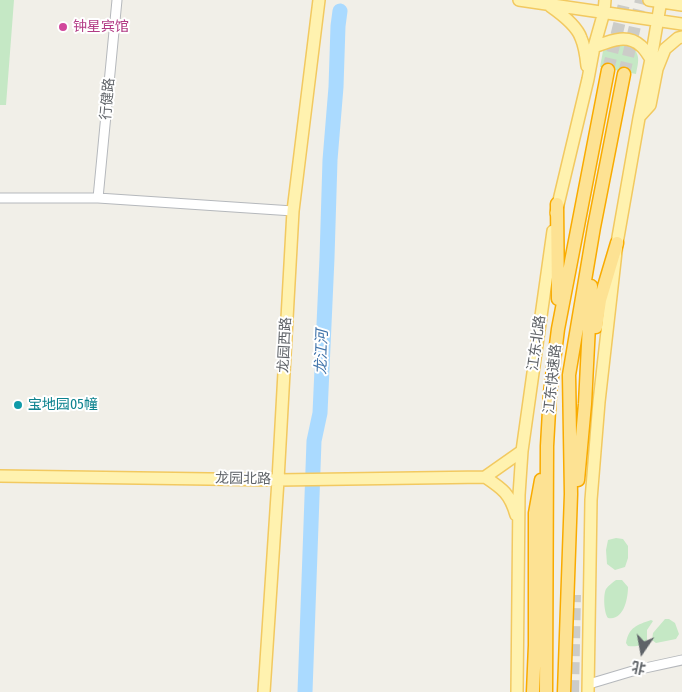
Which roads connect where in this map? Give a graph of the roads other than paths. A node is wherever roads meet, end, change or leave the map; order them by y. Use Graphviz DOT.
graph roads {
  1 [pos="117,0"];
  2 [pos="319,0"];
  3 [pos="519,0"];
  4 [pos="605,0"];
  5 [pos="649,0"];
  6 [pos="661,1"];
  7 [pos="546,4"];
  8 [pos="682,5"];
  9 [pos="604,12"];
  10 [pos="657,21"];
  11 [pos="682,24"];
  12 [pos="682,37"];
  13 [pos="594,47"];
  14 [pos="651,60"];
  15 [pos="608,70"];
  16 [pos="624,74"];
  17 [pos="588,79"];
  18 [pos="639,118"];
  19 [pos="0,198"];
  20 [pos="98,198"];
  21 [pos="557,204"];
  22 [pos="293,211"];
  23 [pos="594,227"];
  24 [pos="617,243"];
  25 [pos="558,329"];
  26 [pos="585,404"];
  27 [pos="547,446"];
  28 [pos="522,451"];
  29 [pos="0,476"];
  30 [pos="485,477"];
  31 [pos="278,480"];
  32 [pos="520,528"];
  33 [pos="575,595"];
  34 [pos="682,660"];
  35 [pos="589,688"];
  36 [pos="264,692"];
  37 [pos="517,692"];
  38 [pos="533,692"];
  39 [pos="546,692"];
  40 [pos="564,692"];
  1 -- 20 [label="street, 行健路"];
  2 -- 22 [label="main road, 龙园西路"];
  3 -- 7 [label="main road"];
  4 -- 9 [label="main road, 江东北路"];
  5 -- 6 [label="main road"];
  6 -- 8 [label="main road"];
  6 -- 10 [label="main road"];
  7 -- 9 [label="main road"];
  7 -- 17 [label="main road"];
  9 -- 10 [label="main road"];
  9 -- 13 [label="main road, 江东北路"];
  10 -- 11 [label="main road"];
  10 -- 14 [label="main road"];
  12 -- 18 [label="main road"];
  13 -- 14 [label="main road"];
  13 -- 17 [label="main road, 江东北路"];
  14 -- 18 [label="main road"];
  15 -- 25 [label="highway, 江东快速路"];
  16 -- 23 [label="highway, 江东快速路"];
  17 -- 21 [label="main road, 江东北路"];
  18 -- 24 [label="main road"];
  19 -- 20 [label="street"];
  20 -- 22 [label="street"];
  21 -- 25 [label="highway"];
  21 -- 28 [label="main road, 江东北路"];
  22 -- 31 [label="main road, 龙园西路"];
  23 -- 26 [label="highway"];
  23 -- 40 [label="highway, 江东快速路"];
  24 -- 26 [label="highway"];
  24 -- 35 [label="main road"];
  25 -- 27 [label="highway, 江东快速路"];
  26 -- 33 [label="highway"];
  27 -- 38 [label="highway"];
  27 -- 39 [label="highway, 江东快速路"];
  28 -- 30 [label="main road"];
  28 -- 32 [label="main road, 江东北路"];
  29 -- 31 [label="main road, 龙园北路"];
  30 -- 31 [label="main road, 龙园北路"];
  30 -- 32 [label="main road"];
  31 -- 36 [label="main road, 龙园西路"];
  32 -- 37 [label="main road, 江东北路"];
  34 -- 35 [label="street"];
}
